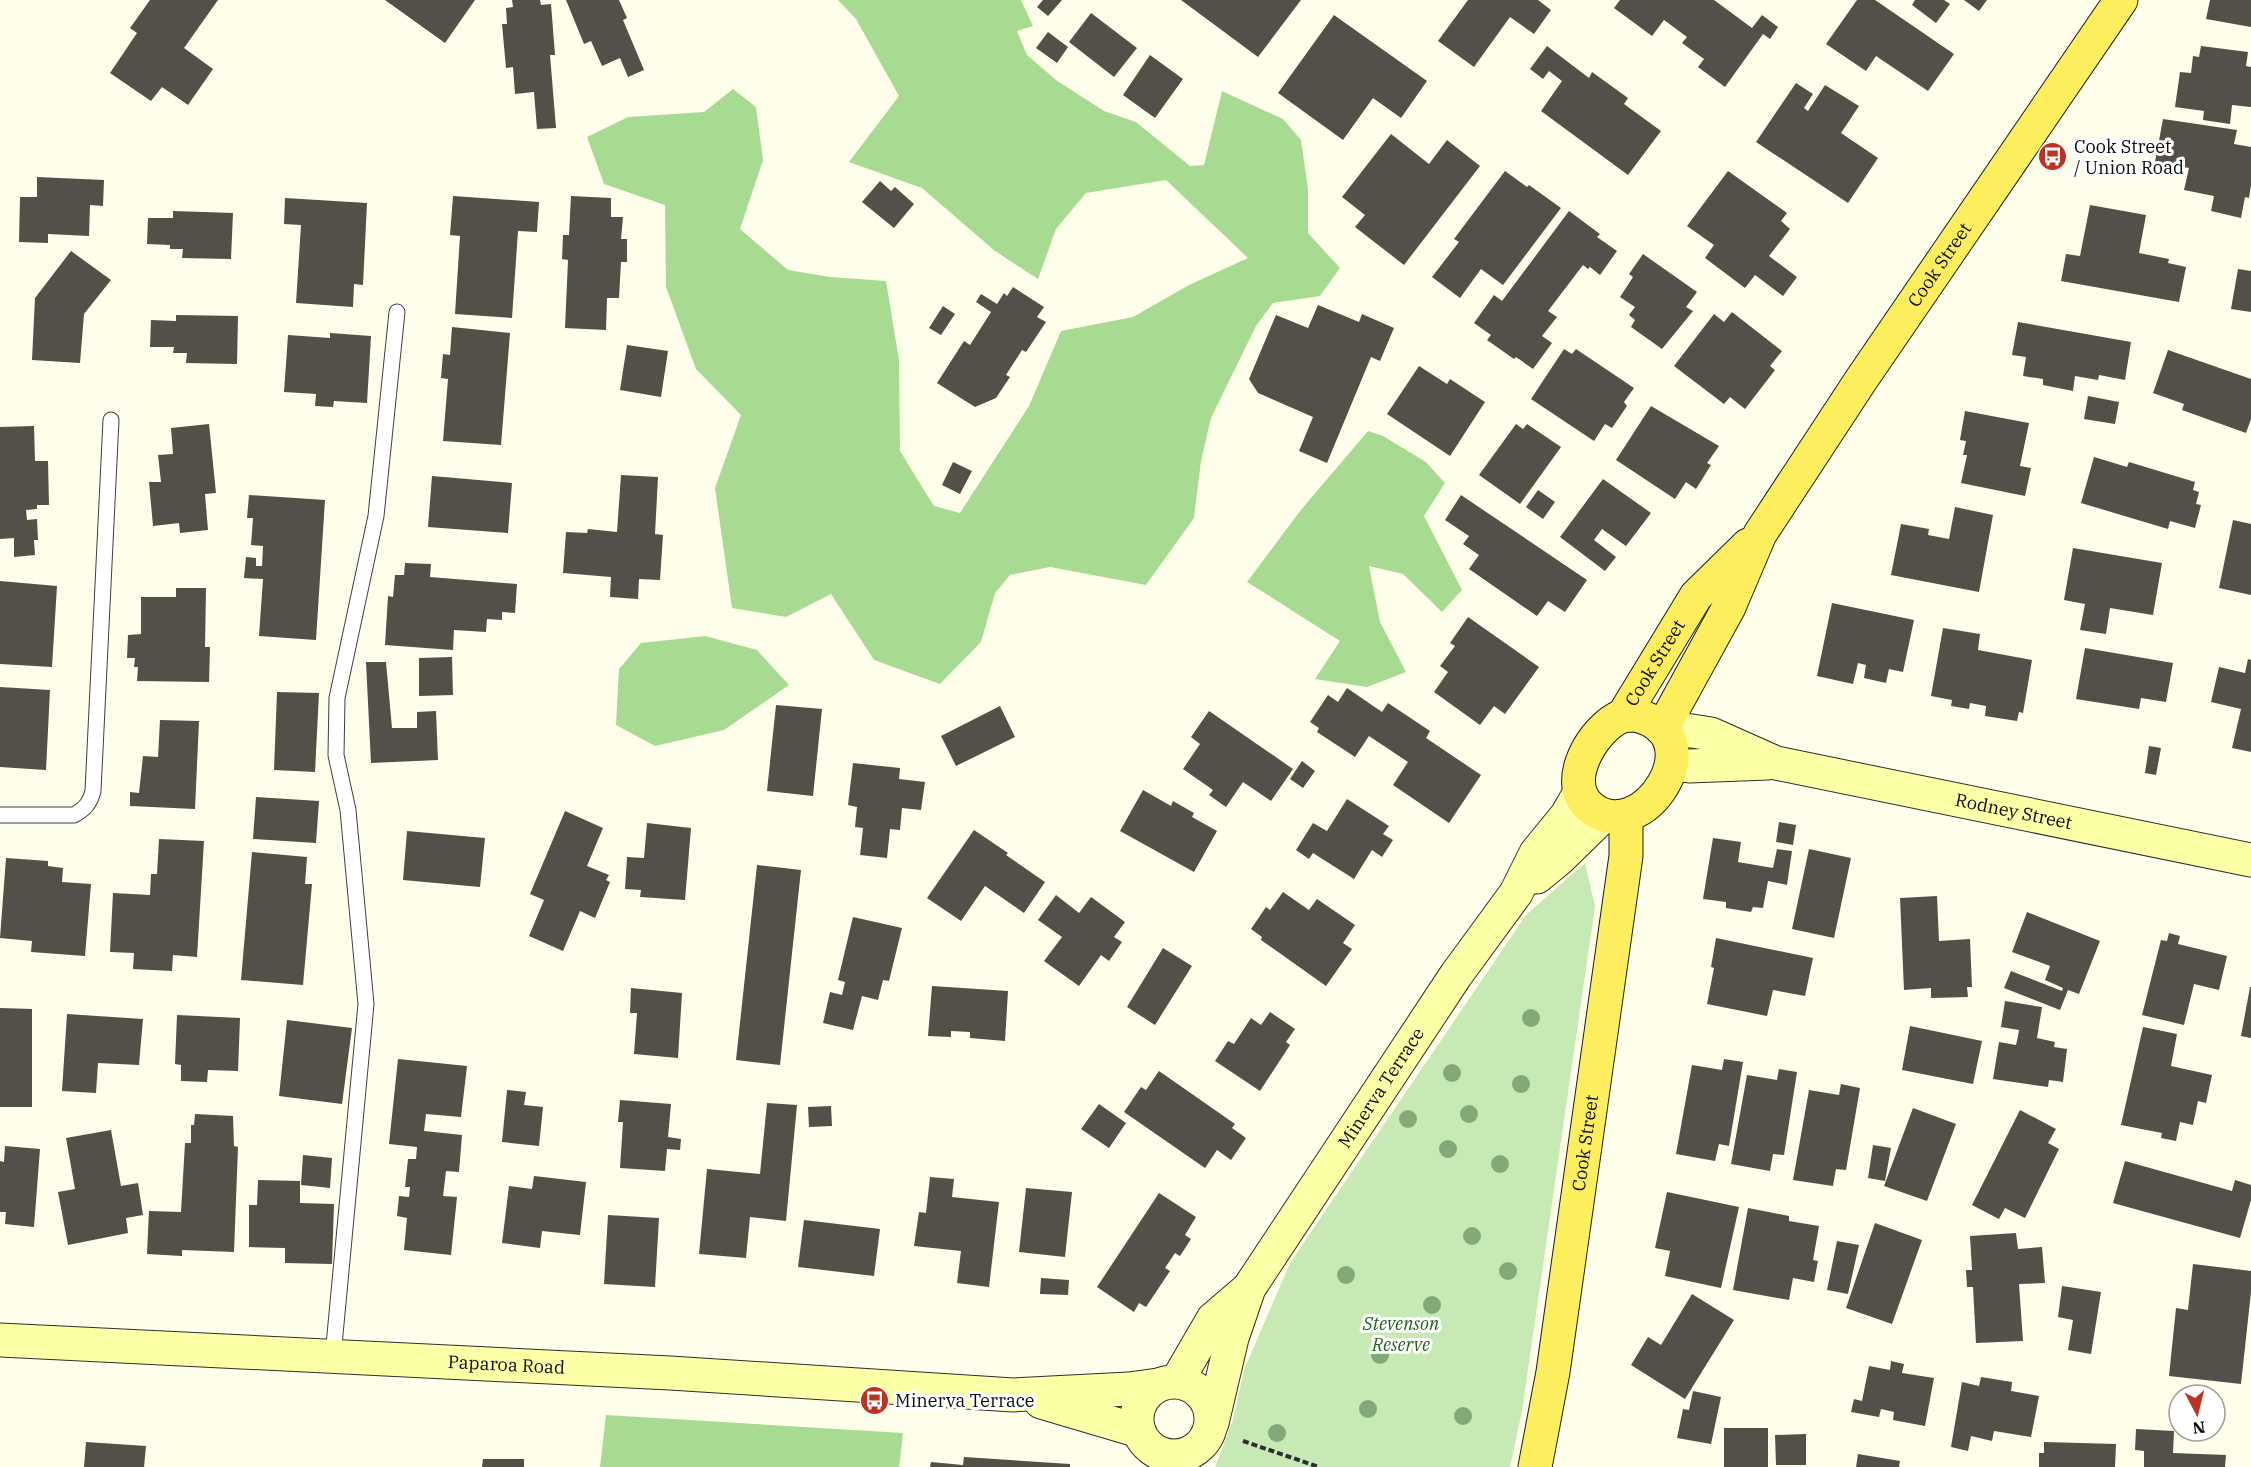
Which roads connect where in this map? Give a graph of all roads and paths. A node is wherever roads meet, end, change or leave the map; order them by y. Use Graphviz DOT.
graph roads {
  1 [pos="2121,0"];
  2 [pos="397,312"];
  3 [pos="111,420"];
  4 [pos="1760,534"];
  5 [pos="1623,716"];
  6 [pos="1662,729"];
  7 [pos="1776,763"];
  8 [pos="1672,764"];
  9 [pos="1602,809"];
  10 [pos="0,815"];
  11 [pos="2251,860"];
  12 [pos="1249,1288"];
  13 [pos="0,1340"];
  14 [pos="333,1356"];
  15 [pos="1167,1383"];
  16 [pos="1013,1395"];
  17 [pos="1240,1440"];
  18 [pos="1202,1445"];
  19 [pos="1148,1448"];
  20 [pos="1319,1467"];
  21 [pos="1535,1467"];
  1 -- 4 [label="main road, Cook Street"];
  2 -- 14 [label="lane"];
  3 -- 10 [label="lane"];
  4 -- 5 [label="main road, Cook Street"];
  4 -- 6 [label="main road, Cook Street"];
  5 -- 6 [label="main road"];
  5 -- 9 [label="main road"];
  6 -- 7 [label="main road, Rodney Street"];
  6 -- 8 [label="main road"];
  7 -- 8 [label="main road, Rodney Street"];
  7 -- 11 [label="main road, Rodney Street"];
  8 -- 9 [label="main road"];
  9 -- 12 [label="main road, Minerva Terrace"];
  9 -- 21 [label="main road, Cook Street"];
  12 -- 15 [label="main road, Minerva Terrace"];
  12 -- 18 [label="main road, Minerva Terrace"];
  13 -- 14 [label="main road, Paparoa Road"];
  14 -- 16 [label="main road, Paparoa Road"];
  15 -- 16 [label="main road, Paparoa Road"];
  15 -- 18 [label="main road"];
  15 -- 19 [label="main road"];
  16 -- 19 [label="main road, Paparoa Road"];
  17 -- 20 [label="path"];
  18 -- 19 [label="main road"];
}
